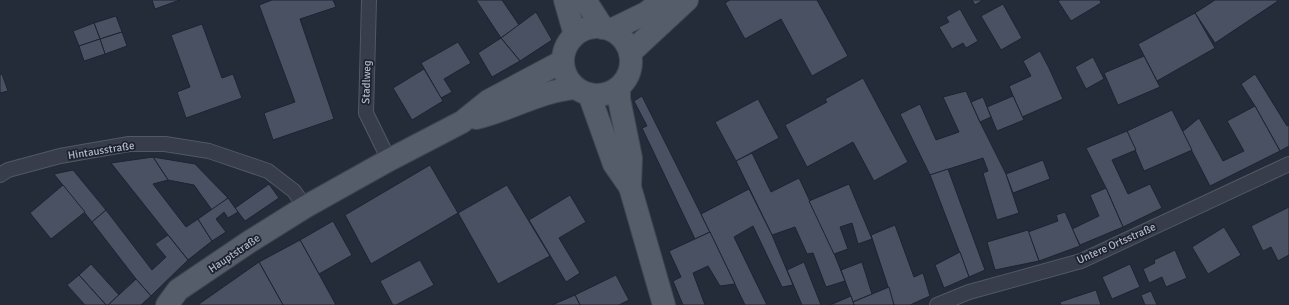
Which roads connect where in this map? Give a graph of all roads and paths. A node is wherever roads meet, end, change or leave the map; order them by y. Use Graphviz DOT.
graph roads {
  1 [pos="369,0"];
  2 [pos="565,0"];
  3 [pos="584,0"];
  4 [pos="664,0"];
  5 [pos="687,0"];
  6 [pos="607,29"];
  7 [pos="575,35"];
  8 [pos="630,53"];
  9 [pos="563,61"];
  10 [pos="619,88"];
  11 [pos="582,91"];
  12 [pos="462,122"];
  13 [pos="389,160"];
  14 [pos="1289,164"];
  15 [pos="2,170"];
  16 [pos="630,187"];
  17 [pos="305,208"];
  18 [pos="167,305"];
  19 [pos="664,305"];
  20 [pos="937,305"];
  1 -- 13 [label="street, Stadlweg"];
  2 -- 7 [label="main road"];
  3 -- 6 [label="main road"];
  4 -- 6 [label="main road"];
  5 -- 8 [label="main road"];
  6 -- 7 [label="main road"];
  6 -- 8 [label="main road"];
  7 -- 9 [label="main road"];
  8 -- 10 [label="main road"];
  9 -- 11 [label="main road"];
  9 -- 12 [label="main road"];
  10 -- 11 [label="main road"];
  10 -- 16 [label="main road"];
  11 -- 12 [label="main road"];
  11 -- 16 [label="main road"];
  12 -- 13 [label="main road, Hauptstraße"];
  13 -- 17 [label="main road, Hauptstraße"];
  14 -- 20 [label="street, Untere Ortsstraße"];
  15 -- 17 [label="street, Hintausstraße"];
  16 -- 19 [label="main road"];
  17 -- 18 [label="main road, Hauptstraße"];
}
